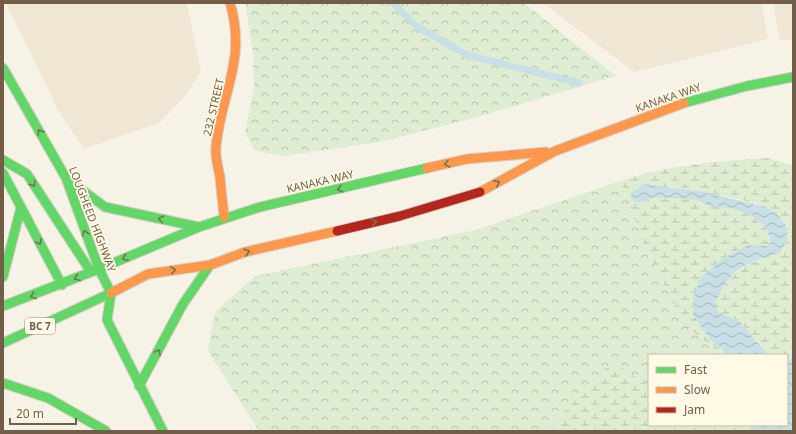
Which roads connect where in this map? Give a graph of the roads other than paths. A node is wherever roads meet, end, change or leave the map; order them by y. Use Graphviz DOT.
graph roads {
  1 [pos="230,3"];
  2 [pos="3,68"];
  3 [pos="793,78"];
  4 [pos="555,152"];
  5 [pos="3,160"];
  6 [pos="3,173"];
  7 [pos="66,178"];
  8 [pos="21,207"];
  9 [pos="224,217"];
  10 [pos="199,227"];
  11 [pos="210,264"];
  12 [pos="95,271"];
  13 [pos="3,277"];
  14 [pos="64,288"];
  15 [pos="110,294"];
  16 [pos="3,306"];
  17 [pos="75,306"];
  18 [pos="107,320"];
  19 [pos="3,343"];
  20 [pos="3,383"];
  21 [pos="139,386"];
  22 [pos="106,431"];
  23 [pos="163,431"];
  1 -- 9 [label="main road, 232 STREET"];
  7 -- 2 [label="main road, LOUGHEED HIGHWAY, one-way"];
  3 -- 4 [label="main road, KANAKA WAY"];
  4 -- 9 [label="main road, KANAKA WAY, one-way"];
  11 -- 4 [label="main road, KANAKA WAY, one-way"];
  5 -- 12 [label="main road, one-way"];
  6 -- 8 [label="main road"];
  10 -- 7 [label="main road, one-way"];
  12 -- 7 [label="main road, LOUGHEED HIGHWAY, one-way"];
  8 -- 13 [label="main road"];
  8 -- 14 [label="main road, one-way"];
  9 -- 10 [label="main road, KANAKA WAY"];
  10 -- 12 [label="main road, KANAKA WAY, one-way"];
  15 -- 11 [label="main road, KANAKA WAY, one-way"];
  21 -- 11 [label="main road, one-way"];
  12 -- 14 [label="main road, KANAKA WAY, one-way"];
  12 -- 15 [label="main road"];
  14 -- 16 [label="main road, KANAKA WAY, one-way"];
  15 -- 17 [label="main road, KANAKA WAY"];
  15 -- 18 [label="main road"];
  17 -- 18 [label="main road"];
  17 -- 19 [label="main road, BC 7"];
  18 -- 21 [label="main road"];
  20 -- 22 [label="main road"];
  21 -- 23 [label="main road"];
}
